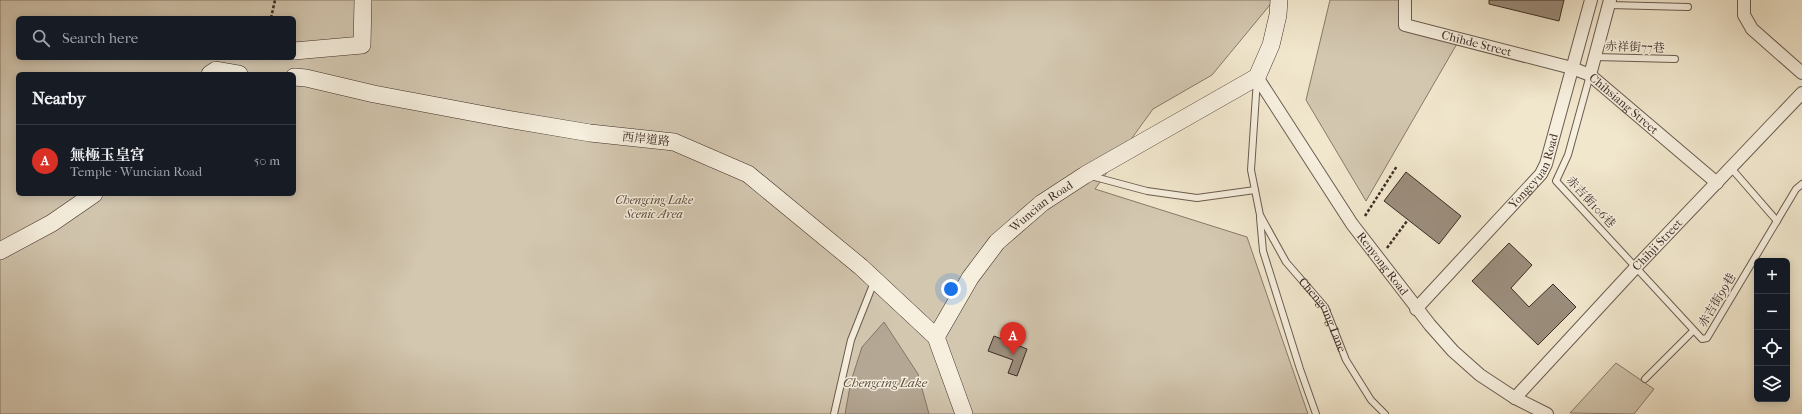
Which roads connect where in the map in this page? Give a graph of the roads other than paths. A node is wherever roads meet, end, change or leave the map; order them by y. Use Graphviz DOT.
graph roads {
  1 [pos="363,0"];
  2 [pos="1279,0"];
  3 [pos="1405,0"];
  4 [pos="1591,0"];
  5 [pos="1744,0"];
  6 [pos="1610,2"];
  7 [pos="1688,6"];
  8 [pos="296,51"];
  9 [pos="1595,57"];
  10 [pos="1674,59"];
  11 [pos="294,60"];
  12 [pos="218,67"];
  13 [pos="1572,68"];
  14 [pos="233,72"];
  15 [pos="293,72"];
  16 [pos="1802,73"];
  17 [pos="1590,75"];
  18 [pos="296,77"];
  19 [pos="1257,77"];
  20 [pos="1802,93"];
  21 [pos="1731,168"];
  22 [pos="1085,175"];
  23 [pos="1717,183"];
  24 [pos="1801,185"];
  25 [pos="1255,190"];
  26 [pos="91,196"];
  27 [pos="1260,215"];
  28 [pos="1777,221"];
  29 [pos="0,250"];
  30 [pos="1637,266"];
  31 [pos="875,281"];
  32 [pos="1416,309"];
  33 [pos="1693,330"];
  34 [pos="936,337"];
  35 [pos="1645,379"];
  36 [pos="1516,398"];
  37 [pos="834,414"];
  38 [pos="964,414"];
  39 [pos="1316,414"];
  40 [pos="1385,414"];
  41 [pos="1547,414"];
  1 -- 8 [label="street"];
  2 -- 19 [label="street, Chengcing Lane"];
  3 -- 13 [label="street, Chihde Street"];
  4 -- 13 [label="street, Yongcyuan Road"];
  5 -- 16 [label="street"];
  6 -- 7 [label="lane"];
  6 -- 9 [label="street, Chihsiang Street"];
  9 -- 10 [label="lane, 赤祥街77巷"];
  9 -- 17 [label="street, Chihsiang Street"];
  11 -- 15 [label="street"];
  12 -- 14 [label="street"];
  13 -- 17 [label="street"];
  13 -- 32 [label="street, Yongcyuan Road"];
  17 -- 23 [label="street, Chihsiang Street"];
  17 -- 30 [label="lane, 赤吉街106巷"];
  18 -- 31 [label="street, 西岸道路"];
  19 -- 22 [label="street, Wuncian Road"];
  19 -- 25 [label="lane, Chengcing Lane"];
  19 -- 32 [label="street, Renyong Road"];
  20 -- 21 [label="street, Chihji Street"];
  21 -- 23 [label="street, Chihji Street"];
  21 -- 28 [label="lane"];
  22 -- 25 [label="lane"];
  22 -- 34 [label="street, Wuncian Road"];
  23 -- 30 [label="street, Chihji Street"];
  24 -- 28 [label="lane, 赤吉街99巷"];
  25 -- 27 [label="lane, Chengcing Lane"];
  26 -- 29 [label="street"];
  27 -- 39 [label="lane, Chengcing Lane"];
  27 -- 40 [label="lane, Chengcing Lane"];
  28 -- 33 [label="lane, 赤吉街99巷"];
  30 -- 33 [label="lane, 赤吉街99巷"];
  30 -- 36 [label="street, Chihji Street"];
  31 -- 34 [label="street, 西岸道路"];
  31 -- 37 [label="lane"];
  32 -- 36 [label="street, Renyong Road"];
  33 -- 35 [label="lane"];
  34 -- 38 [label="street"];
  36 -- 41 [label="street, Renyong Road"];
}
